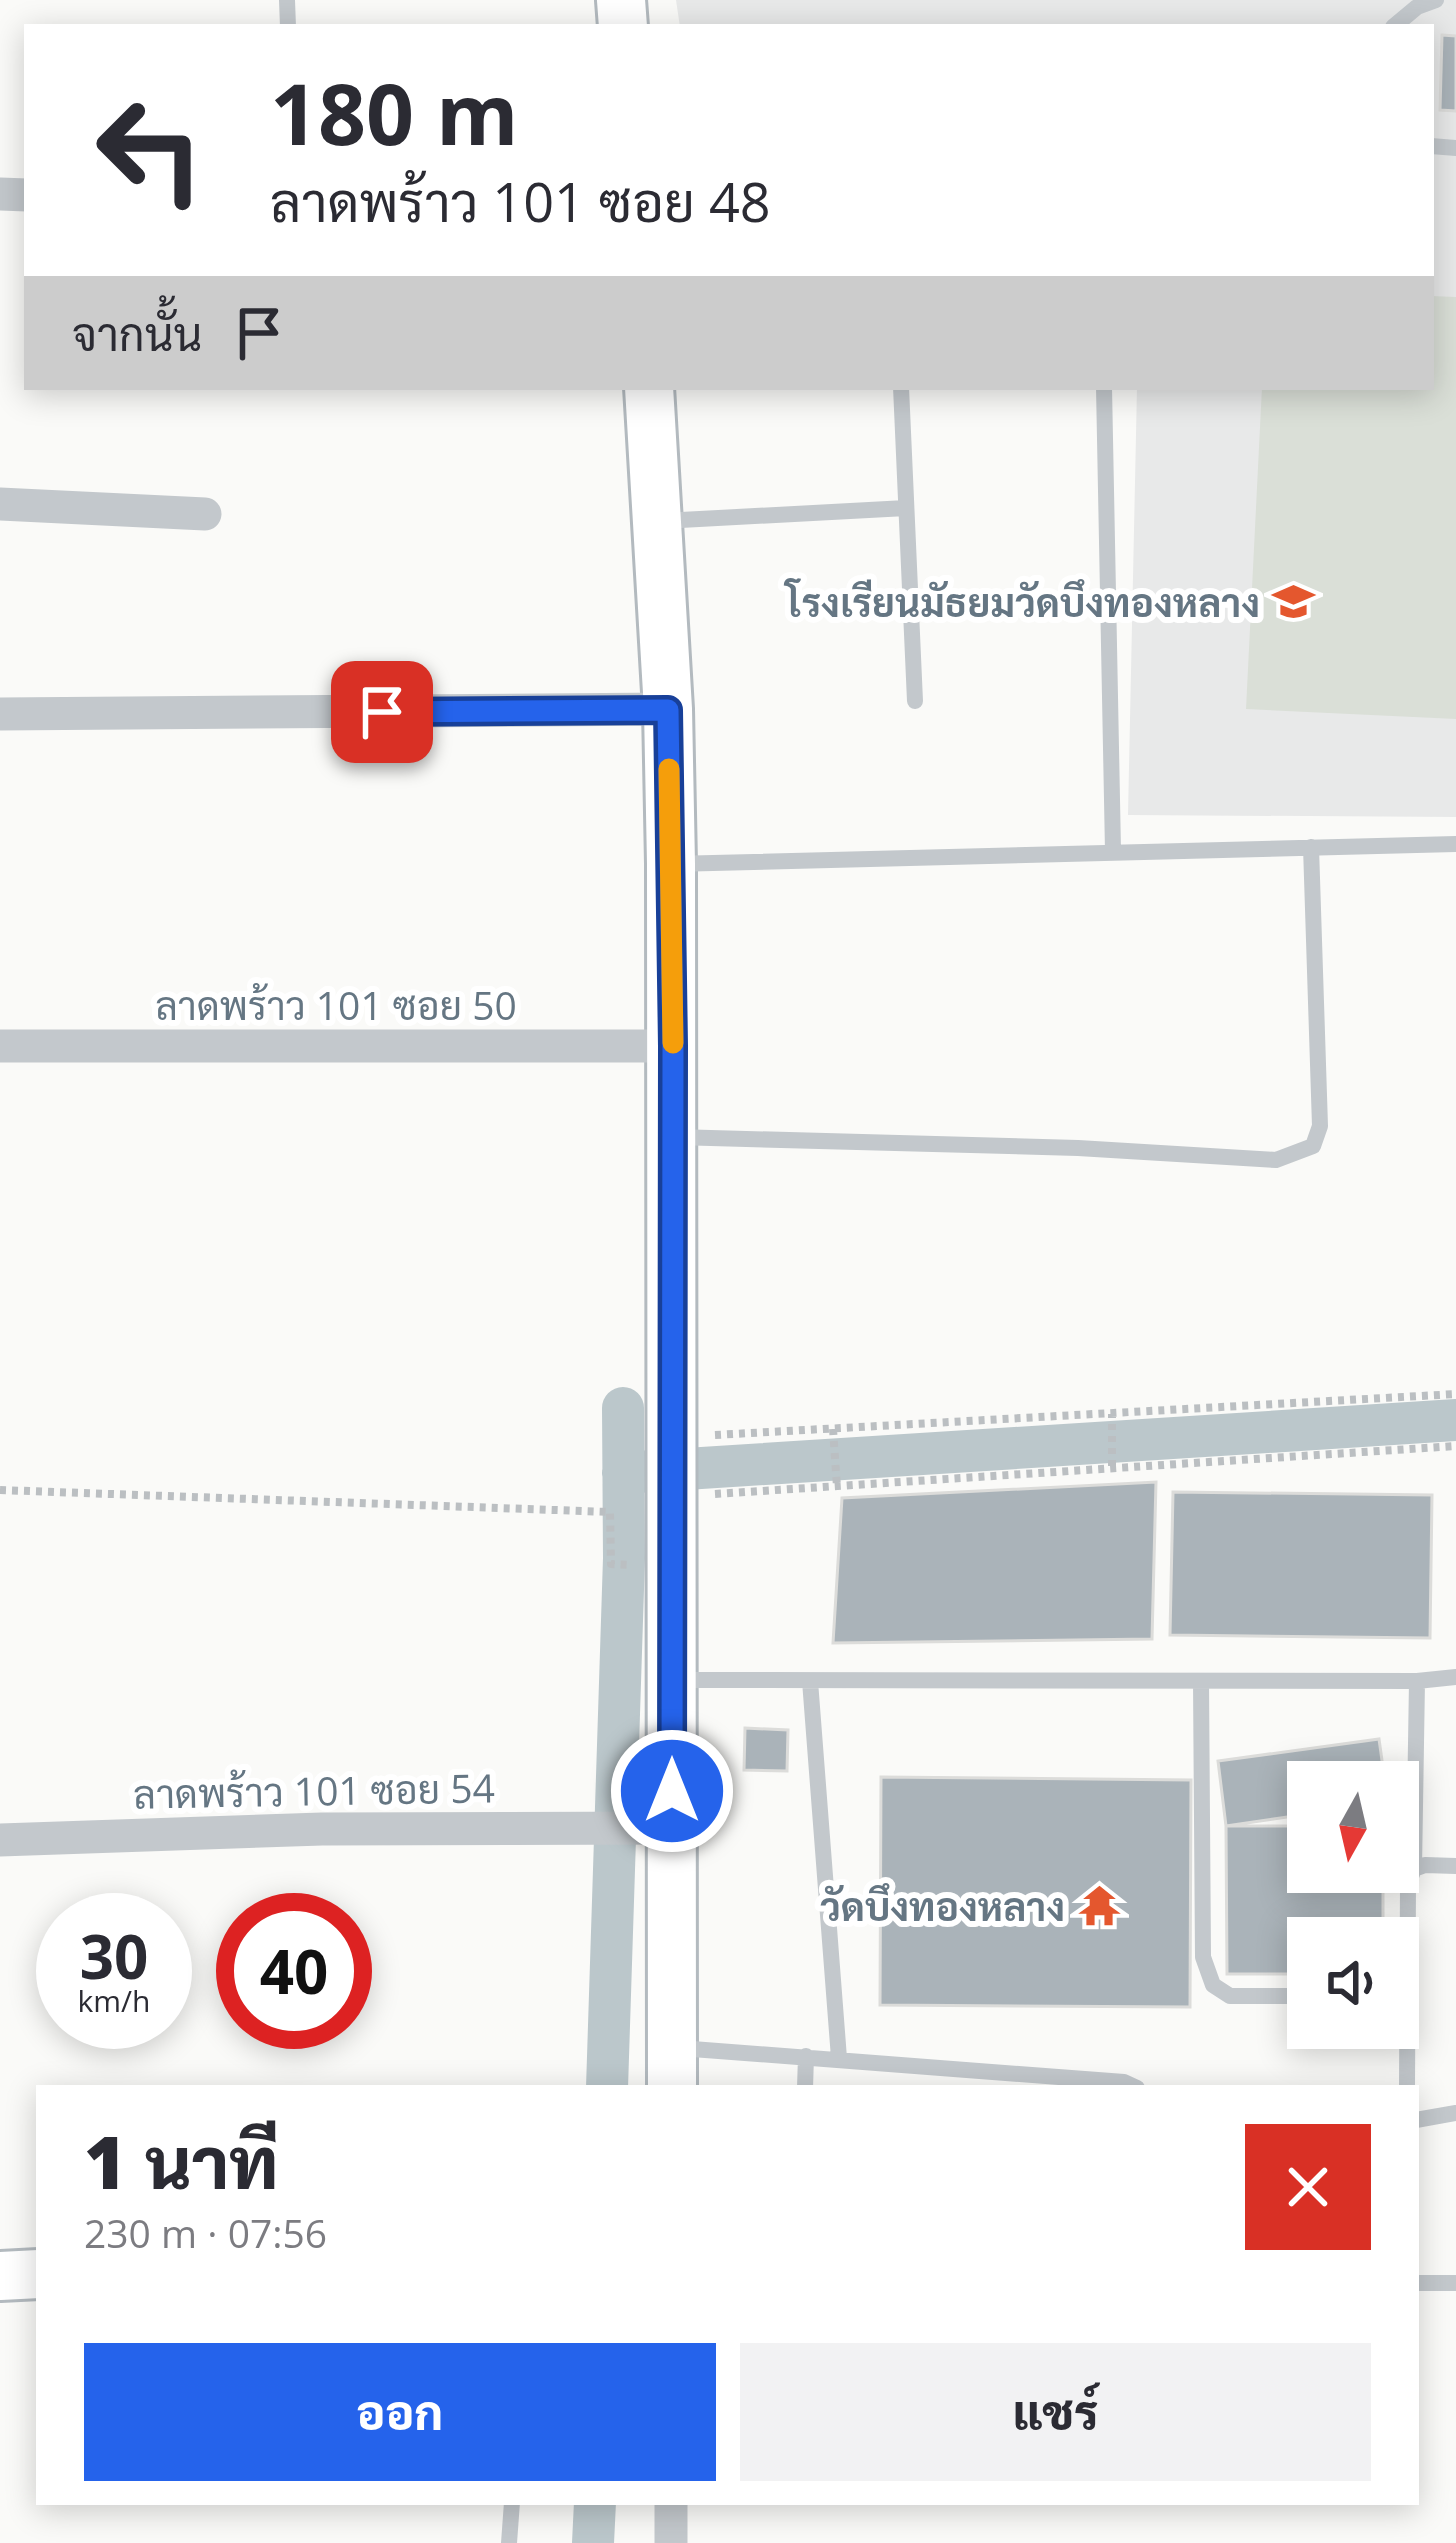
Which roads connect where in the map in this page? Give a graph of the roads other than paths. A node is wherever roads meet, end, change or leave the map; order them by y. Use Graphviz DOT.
graph roads {
  1 [pos="1436,0"];
  2 [pos="1397,24"];
  3 [pos="649,390"];
  4 [pos="901,390"];
  5 [pos="1104,390"];
  6 [pos="0,504"];
  7 [pos="906,508"];
  8 [pos="205,514"];
  9 [pos="658,521"];
  10 [pos="915,701"];
  11 [pos="668,710"];
  12 [pos="0,714"];
  13 [pos="1456,844"];
  14 [pos="1311,847"];
  15 [pos="1113,851"];
  16 [pos="671,864"];
  17 [pos="0,1046"];
  18 [pos="673,1046"];
  19 [pos="673,1137"];
  20 [pos="1456,1677"];
  21 [pos="672,1680"];
  22 [pos="810,1681"];
  23 [pos="1201,1682"];
  24 [pos="1417,1682"];
  25 [pos="1416,1761"];
  26 [pos="634,1828"];
  27 [pos="0,1840"];
  28 [pos="1456,1866"];
  29 [pos="1419,1867"];
  30 [pos="1287,1996"];
  31 [pos="1405,2049"];
  32 [pos="806,2056"];
  33 [pos="838,2058"];
  34 [pos="672,2068"];
  35 [pos="805,2085"];
  36 [pos="1130,2085"];
  37 [pos="1407,2085"];
  38 [pos="1456,2114"];
  39 [pos="1419,2120"];
  40 [pos="36,2275"];
  41 [pos="0,2276"];
  42 [pos="1419,2283"];
  43 [pos="1456,2283"];
  44 [pos="512,2505"];
  45 [pos="671,2505"];
  46 [pos="508,2543"];
  47 [pos="671,2543"];
  1 -- 2 [label="lane"];
  3 -- 9 [label="street"];
  4 -- 7 [label="lane"];
  5 -- 15 [label="lane"];
  6 -- 8 [label="street"];
  7 -- 9 [label="lane"];
  7 -- 10 [label="lane"];
  9 -- 11 [label="street"];
  11 -- 12 [label="street"];
  11 -- 16 [label="street"];
  13 -- 14 [label="lane"];
  14 -- 15 [label="lane"];
  14 -- 19 [label="lane"];
  15 -- 16 [label="lane"];
  16 -- 18 [label="street"];
  17 -- 18 [label="street, ลาดพร้าว 101 ซอย 50"];
  18 -- 19 [label="street"];
  19 -- 21 [label="street"];
  20 -- 24 [label="lane"];
  21 -- 22 [label="lane"];
  21 -- 26 [label="street"];
  22 -- 23 [label="lane"];
  22 -- 33 [label="lane"];
  23 -- 24 [label="lane"];
  23 -- 30 [label="lane"];
  24 -- 25 [label="lane"];
  26 -- 27 [label="street, ลาดพร้าว 101 ซอย 54"];
  26 -- 34 [label="street"];
  28 -- 29 [label="lane"];
  31 -- 37 [label="lane"];
  32 -- 33 [label="lane"];
  32 -- 34 [label="lane"];
  32 -- 35 [label="lane"];
  33 -- 36 [label="lane"];
  38 -- 39 [label="lane"];
  40 -- 41 [label="street"];
  42 -- 43 [label="lane"];
  44 -- 46 [label="lane"];
  45 -- 47 [label="street"];
}
